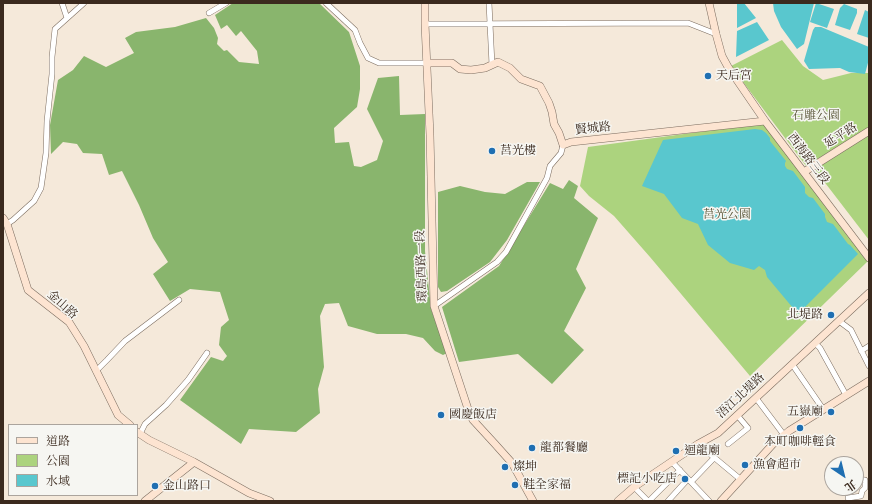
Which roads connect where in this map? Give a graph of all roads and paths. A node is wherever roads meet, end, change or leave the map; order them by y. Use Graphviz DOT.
graph roads {
  1 [pos="62,3"];
  2 [pos="84,3"];
  3 [pos="226,3"];
  4 [pos="326,3"];
  5 [pos="425,3"];
  6 [pos="489,3"];
  7 [pos="709,3"];
  8 [pos="209,13"];
  9 [pos="67,18"];
  10 [pos="425,24"];
  11 [pos="489,24"];
  12 [pos="716,34"];
  13 [pos="427,63"];
  14 [pos="492,65"];
  15 [pos="765,121"];
  16 [pos="869,131"];
  17 [pos="562,145"];
  18 [pos="804,172"];
  19 [pos="5,221"];
  20 [pos="869,258"];
  21 [pos="869,293"];
  22 [pos="179,300"];
  23 [pos="434,306"];
  24 [pos="840,321"];
  25 [pos="815,343"];
  26 [pos="869,346"];
  27 [pos="861,351"];
  28 [pos="207,353"];
  29 [pos="792,364"];
  30 [pos="869,366"];
  31 [pos="96,370"];
  32 [pos="869,380"];
  33 [pos="846,395"];
  34 [pos="756,398"];
  35 [pos="823,409"];
  36 [pos="736,415"];
  37 [pos="129,424"];
  38 [pos="139,433"];
  39 [pos="784,435"];
  40 [pos="698,444"];
  41 [pos="728,444"];
  42 [pos="714,458"];
  43 [pos="194,462"];
  44 [pos="672,462"];
  45 [pos="680,470"];
  46 [pos="740,479"];
  47 [pos="690,481"];
  48 [pos="634,487"];
  49 [pos="861,496"];
  50 [pos="848,499"];
  51 [pos="145,501"];
  52 [pos="270,501"];
  53 [pos="533,501"];
  54 [pos="618,501"];
  55 [pos="648,501"];
  56 [pos="668,501"];
  57 [pos="709,501"];
  58 [pos="721,501"];
  1 -- 9 [label="street"];
  2 -- 9 [label="street"];
  3 -- 8 [label="street"];
  4 -- 13 [label="street"];
  5 -- 10 [label="street, 環島西路一段"];
  6 -- 11 [label="street"];
  7 -- 12 [label="street, 西海路三段"];
  9 -- 19 [label="street"];
  10 -- 11 [label="street"];
  10 -- 13 [label="street, 環島西路一段"];
  11 -- 12 [label="street"];
  11 -- 14 [label="street"];
  12 -- 15 [label="street, 西海路三段"];
  13 -- 14 [label="street, 賢城路"];
  13 -- 23 [label="street, 環島西路一段"];
  14 -- 17 [label="street, 賢城路"];
  15 -- 17 [label="street, 賢城路"];
  15 -- 18 [label="street, 西海路三段"];
  16 -- 18 [label="street, 延平路"];
  17 -- 23 [label="street"];
  18 -- 20 [label="street, 西海路三段"];
  19 -- 31 [label="street, 金山路"];
  21 -- 24 [label="street, 浯江北堤路"];
  22 -- 31 [label="street"];
  23 -- 53 [label="street, 環島西路一段"];
  24 -- 25 [label="street, 浯江北堤路"];
  24 -- 27 [label="street"];
  25 -- 29 [label="street, 浯江北堤路"];
  25 -- 33 [label="street"];
  26 -- 27 [label="street"];
  27 -- 30 [label="street"];
  28 -- 38 [label="street"];
  29 -- 34 [label="street, 浯江北堤路"];
  29 -- 35 [label="street"];
  31 -- 37 [label="street, 金山路"];
  32 -- 33 [label="street"];
  33 -- 35 [label="street"];
  34 -- 36 [label="street, 浯江北堤路"];
  34 -- 39 [label="street"];
  35 -- 39 [label="street"];
  36 -- 40 [label="street, 浯江北堤路"];
  36 -- 41 [label="street"];
  38 -- 43 [label="street"];
  39 -- 46 [label="street"];
  40 -- 42 [label="street"];
  40 -- 44 [label="street, 浯江北堤路"];
  42 -- 46 [label="street"];
  42 -- 47 [label="street"];
  43 -- 51 [label="street"];
  43 -- 52 [label="street"];
  44 -- 45 [label="street"];
  44 -- 48 [label="street, 浯江北堤路"];
  45 -- 47 [label="street"];
  45 -- 55 [label="street"];
  46 -- 58 [label="street"];
  47 -- 56 [label="street"];
  47 -- 57 [label="street"];
  48 -- 54 [label="street, 浯江北堤路"];
  48 -- 55 [label="street"];
  49 -- 50 [label="street"];
}
